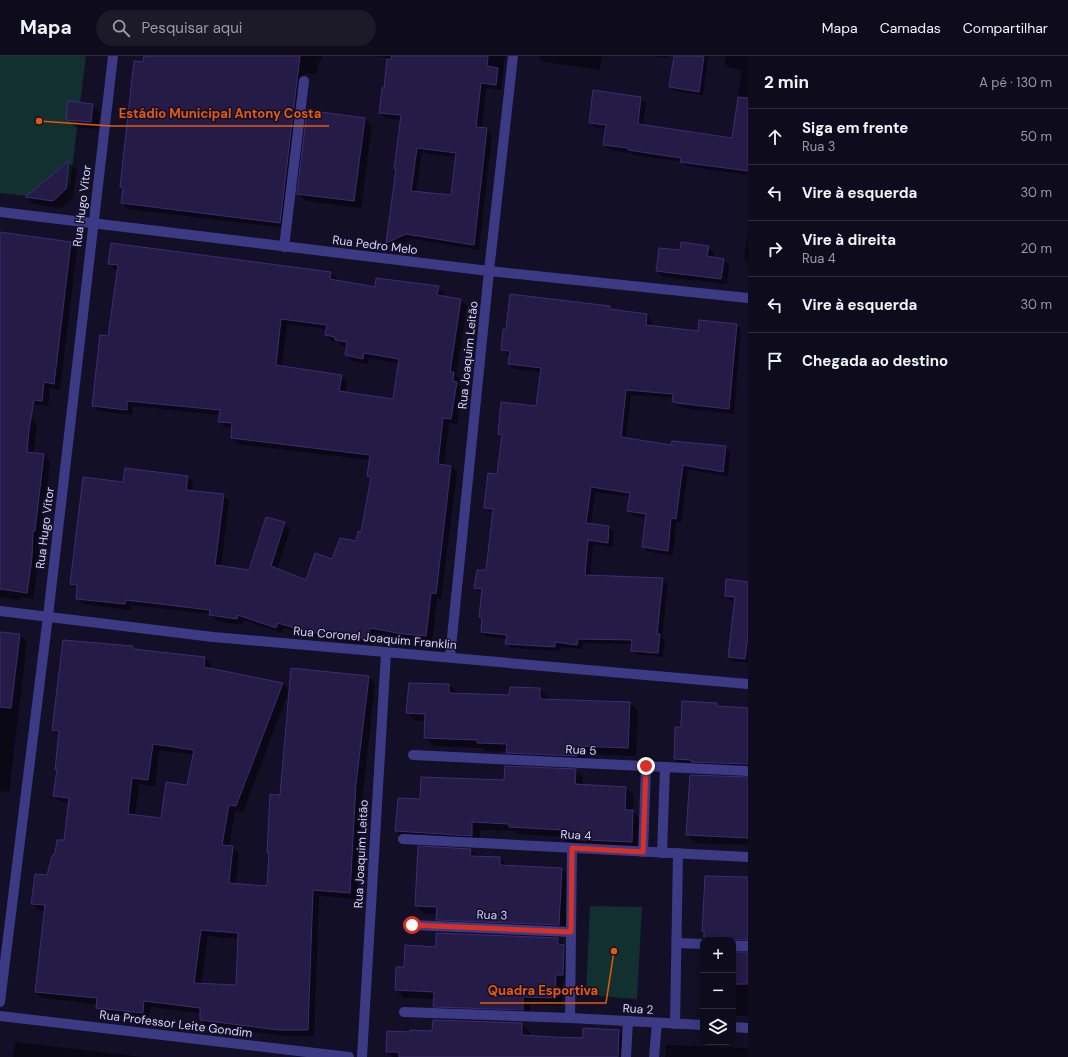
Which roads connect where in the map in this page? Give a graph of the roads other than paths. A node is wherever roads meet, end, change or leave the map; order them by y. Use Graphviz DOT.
graph roads {
  1 [pos="112,56"];
  2 [pos="513,56"];
  3 [pos="304,81"];
  4 [pos="0,212"];
  5 [pos="93,224"];
  6 [pos="284,247"];
  7 [pos="489,272"];
  8 [pos="748,298"];
  9 [pos="0,611"];
  10 [pos="48,616"];
  11 [pos="386,652"];
  12 [pos="450,657"];
  13 [pos="748,684"];
  14 [pos="413,755"];
  15 [pos="646,766"];
  16 [pos="665,767"];
  17 [pos="748,771"];
  18 [pos="403,839"];
  19 [pos="572,848"];
  20 [pos="643,852"];
  21 [pos="662,853"];
  22 [pos="678,853"];
  23 [pos="748,857"];
  24 [pos="412,925"];
  25 [pos="571,932"];
  26 [pos="677,943"];
  27 [pos="700,944"];
  28 [pos="736,946"];
  29 [pos="748,946"];
  30 [pos="0,1002"];
  31 [pos="404,1012"];
  32 [pos="0,1016"];
  33 [pos="570,1018"];
  34 [pos="628,1021"];
  35 [pos="657,1023"];
  36 [pos="675,1024"];
  37 [pos="700,1025"];
  38 [pos="736,1027"];
  39 [pos="748,1028"];
  40 [pos="349,1057"];
  41 [pos="362,1057"];
  42 [pos="626,1057"];
  43 [pos="654,1057"];
  1 -- 5 [label="street, Rua Hugo Vítor"];
  2 -- 7 [label="street, Rua Joaquim Leitão"];
  3 -- 6 [label="street"];
  4 -- 5 [label="street, Rua Pedro Melo"];
  5 -- 6 [label="street, Rua Pedro Melo"];
  5 -- 10 [label="street, Rua Hugo Vítor"];
  6 -- 7 [label="street, Rua Pedro Melo"];
  7 -- 8 [label="street, Rua Pedro Melo"];
  7 -- 12 [label="street, Rua Joaquim Leitão"];
  9 -- 10 [label="street, Rua Coronel Joaquim Franklin"];
  10 -- 11 [label="street, Rua Coronel Joaquim Franklin"];
  10 -- 30 [label="street, Rua Hugo Vítor"];
  11 -- 12 [label="street, Rua Coronel Joaquim Franklin"];
  11 -- 41 [label="street, Rua Joaquim Leitão"];
  12 -- 13 [label="street, Rua Coronel Joaquim Franklin"];
  14 -- 15 [label="street, Rua 5"];
  15 -- 16 [label="street, Rua 5"];
  15 -- 20 [label="street"];
  16 -- 17 [label="street, Rua 5"];
  16 -- 21 [label="street"];
  18 -- 19 [label="street, Rua 4"];
  19 -- 20 [label="street, Rua 4"];
  19 -- 25 [label="street"];
  20 -- 21 [label="street, Rua 4"];
  21 -- 22 [label="street, Rua 4"];
  22 -- 23 [label="street, Rua 4"];
  22 -- 26 [label="street"];
  24 -- 25 [label="street, Rua 3"];
  25 -- 33 [label="street"];
  26 -- 27 [label="street"];
  26 -- 36 [label="street"];
  28 -- 29 [label="street"];
  31 -- 33 [label="street, Rua 2"];
  32 -- 40 [label="street, Rua Professor Leite Gondim"];
  33 -- 34 [label="street, Rua 2"];
  34 -- 35 [label="street, Rua 2"];
  34 -- 42 [label="street"];
  35 -- 36 [label="street, Rua 2"];
  35 -- 43 [label="street"];
  36 -- 37 [label="street, Rua 2"];
  38 -- 39 [label="street"];
}
